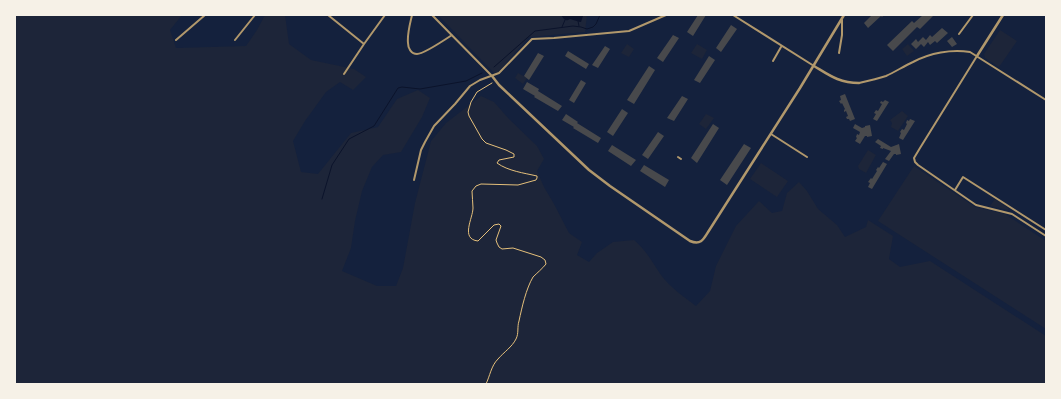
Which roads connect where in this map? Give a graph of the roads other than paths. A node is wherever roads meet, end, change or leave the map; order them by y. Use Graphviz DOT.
graph roads {
  1 [pos="205,15"];
  2 [pos="254,15"];
  3 [pos="328,15"];
  4 [pos="385,15"];
  5 [pos="412,15"];
  6 [pos="432,15"];
  7 [pos="666,15"];
  8 [pos="733,15"];
  9 [pos="844,15"];
  10 [pos="973,15"];
  11 [pos="1003,15"];
  12 [pos="842,20"];
  13 [pos="960,34"];
  14 [pos="452,35"];
  15 [pos="176,40"];
  16 [pos="235,40"];
  17 [pos="364,44"];
  18 [pos="782,46"];
  19 [pos="839,53"];
  20 [pos="977,56"];
  21 [pos="773,61"];
  22 [pos="814,66"];
  23 [pos="344,74"];
  24 [pos="492,76"];
  25 [pos="858,82"];
  26 [pos="1046,100"];
  27 [pos="771,134"];
  28 [pos="807,157"];
  29 [pos="414,180"];
  30 [pos="955,190"];
  31 [pos="1014,210"];
  32 [pos="1012,214"];
  33 [pos="1046,230"];
  34 [pos="1046,236"];
  1 -- 15 [label="street"];
  2 -- 16 [label="street"];
  3 -- 17 [label="street"];
  4 -- 17 [label="street"];
  5 -- 14 [label="street"];
  6 -- 14 [label="street"];
  7 -- 24 [label="street"];
  8 -- 18 [label="street"];
  9 -- 12 [label="street"];
  10 -- 13 [label="street"];
  11 -- 20 [label="street"];
  12 -- 19 [label="street"];
  12 -- 22 [label="street"];
  14 -- 24 [label="street"];
  17 -- 23 [label="street"];
  18 -- 21 [label="street"];
  18 -- 22 [label="street"];
  20 -- 25 [label="street"];
  20 -- 26 [label="street"];
  20 -- 30 [label="street"];
  22 -- 25 [label="street"];
  22 -- 27 [label="street"];
  24 -- 27 [label="street"];
  24 -- 29 [label="street"];
  27 -- 28 [label="street"];
  30 -- 31 [label="street"];
  30 -- 32 [label="street"];
  31 -- 32 [label="street"];
  31 -- 33 [label="street"];
  32 -- 34 [label="street"];
}
